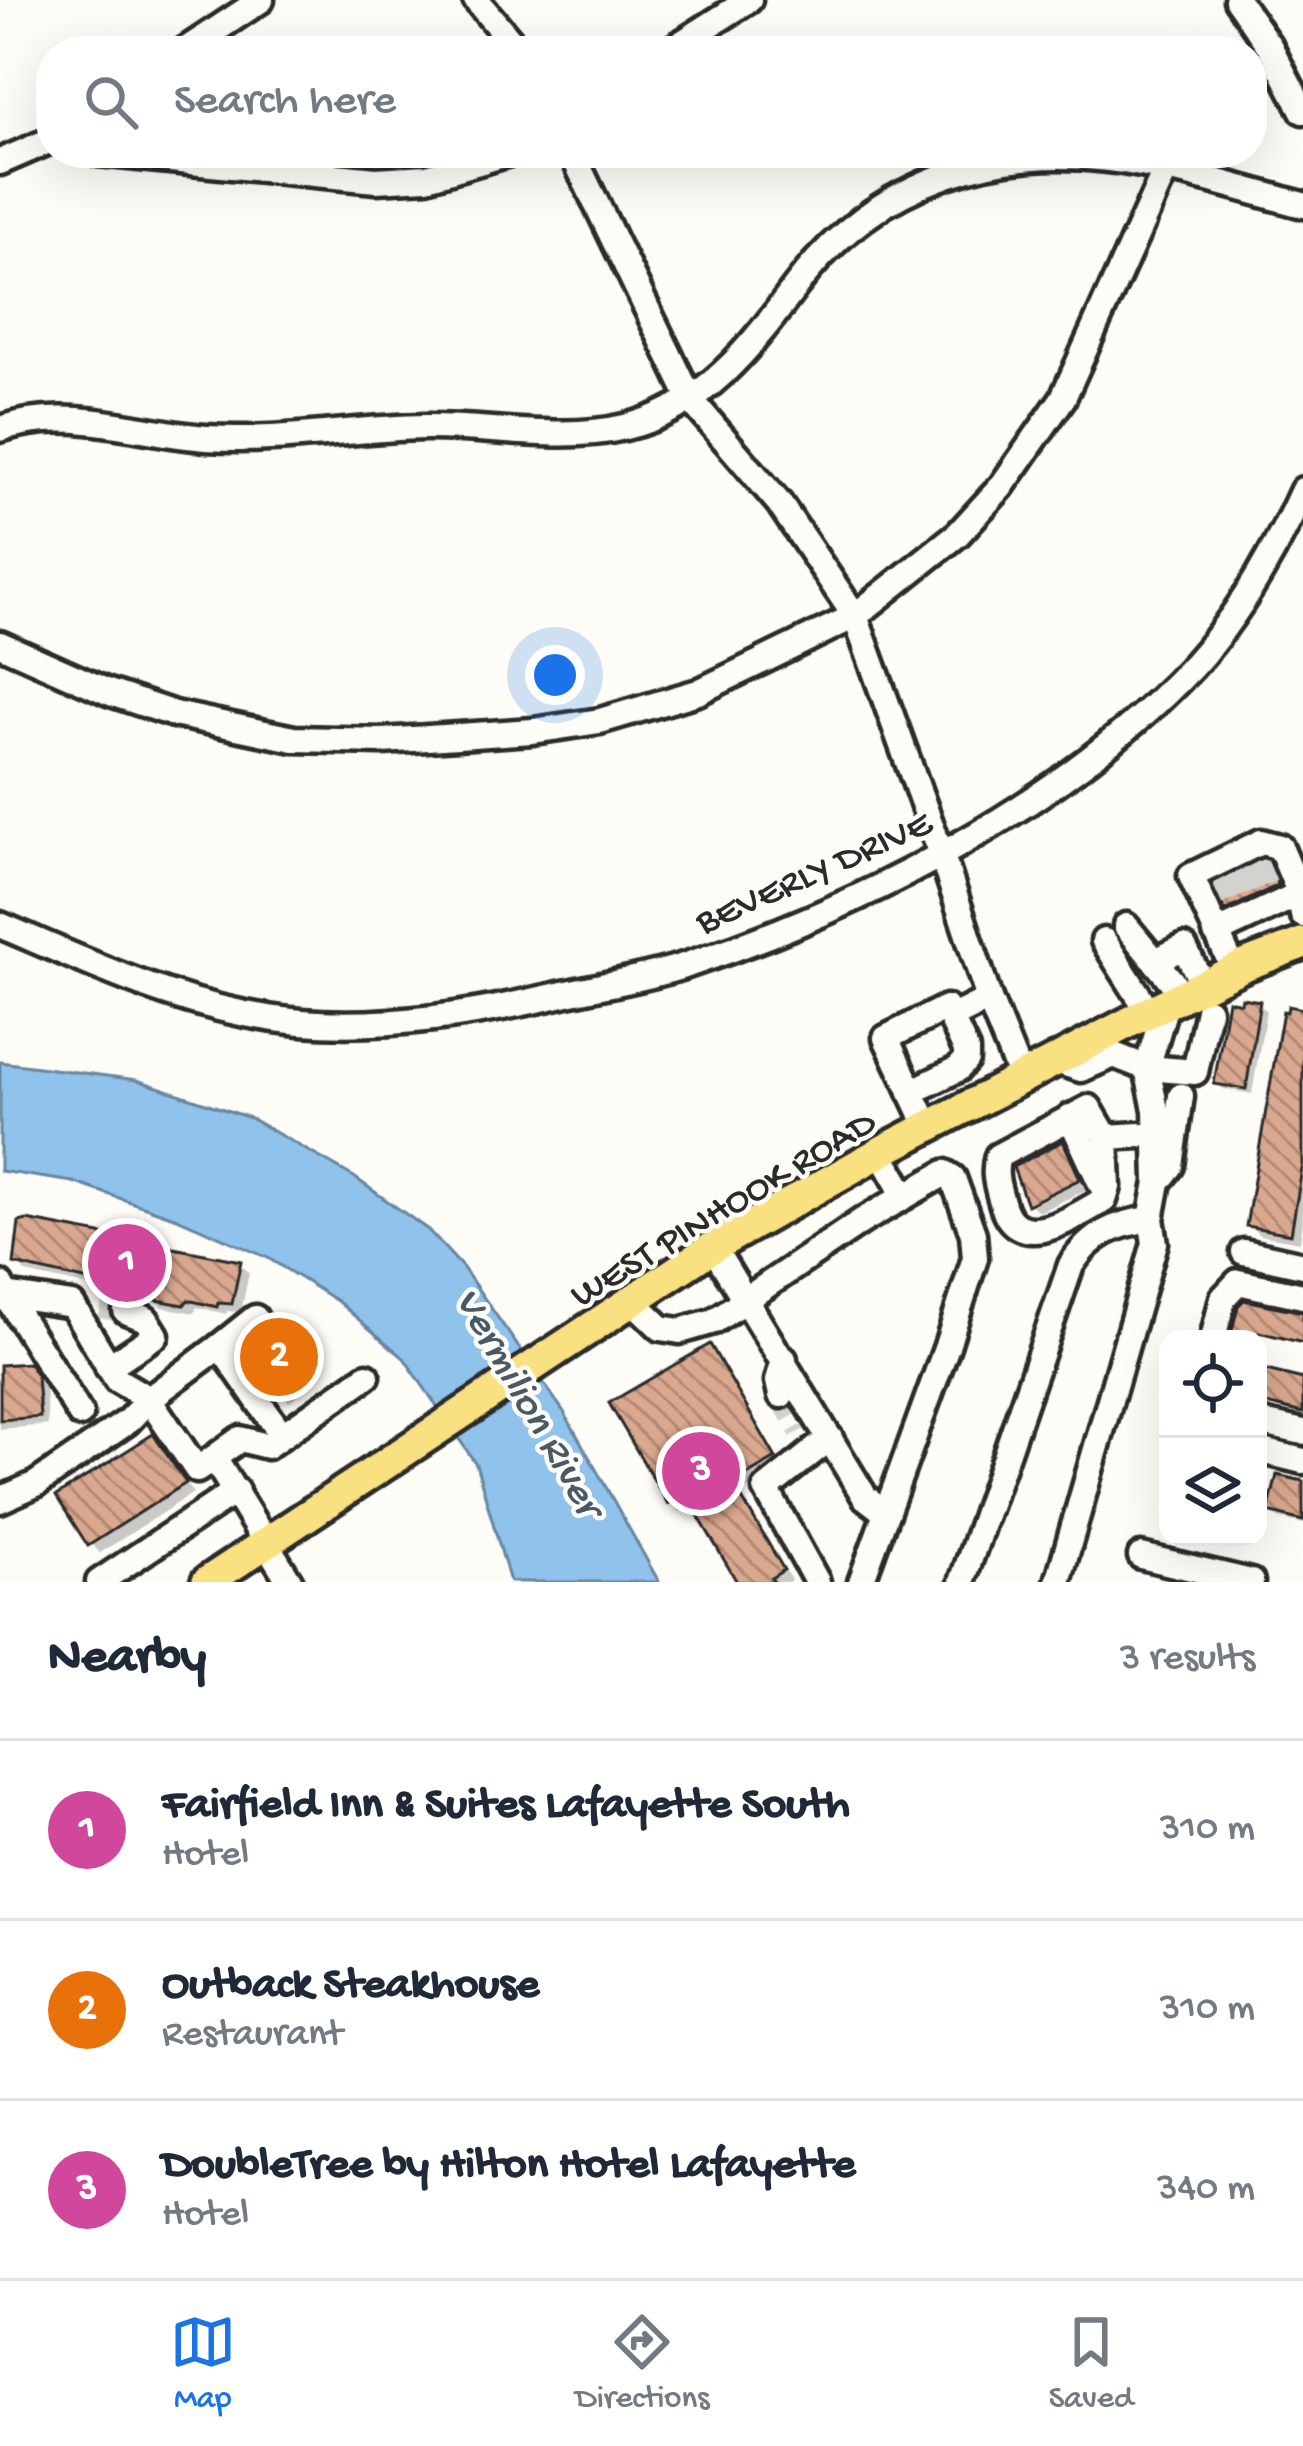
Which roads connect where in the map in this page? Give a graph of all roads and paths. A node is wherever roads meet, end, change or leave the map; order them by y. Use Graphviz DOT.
graph roads {
  1 [pos="261,0"];
  2 [pos="476,0"];
  3 [pos="749,0"];
  4 [pos="1237,0"];
  5 [pos="207,36"];
  6 [pos="506,36"];
  7 [pos="693,36"];
  8 [pos="1262,36"];
  9 [pos="1267,43"];
  10 [pos="1303,111"];
  11 [pos="36,148"];
  12 [pos="0,162"];
  13 [pos="252,168"];
  14 [pos="458,168"];
  15 [pos="579,168"];
  16 [pos="970,168"];
  17 [pos="1162,168"];
  18 [pos="1166,169"];
  19 [pos="1303,205"];
  20 [pos="691,400"];
  21 [pos="0,429"];
  22 [pos="1303,490"];
  23 [pos="855,616"];
  24 [pos="0,644"];
  25 [pos="941,853"];
  26 [pos="1265,909"];
  27 [pos="0,925"];
  28 [pos="1126,926"];
  29 [pos="1104,941"];
  30 [pos="1303,943"];
  31 [pos="1234,970"];
  32 [pos="989,999"];
  33 [pos="1182,1001"];
  34 [pos="951,1018"];
  35 [pos="1056,1061"];
  36 [pos="1148,1076"];
  37 [pos="1021,1078"];
  38 [pos="911,1092"];
  39 [pos="1181,1096"];
  40 [pos="1070,1117"];
  41 [pos="928,1127"];
  42 [pos="1140,1135"];
  43 [pos="1106,1137"];
  44 [pos="880,1153"];
  45 [pos="905,1196"];
  46 [pos="1104,1200"];
  47 [pos="1154,1201"];
  48 [pos="713,1247"];
  49 [pos="1244,1252"];
  50 [pos="1303,1265"];
  51 [pos="3,1289"];
  52 [pos="1303,1296"];
  53 [pos="633,1301"];
  54 [pos="746,1302"];
  55 [pos="72,1305"];
  56 [pos="255,1318"];
  57 [pos="1215,1330"];
  58 [pos="220,1346"];
  59 [pos="784,1360"];
  60 [pos="108,1367"];
  61 [pos="367,1376"];
  62 [pos="781,1395"];
  63 [pos="149,1400"];
  64 [pos="80,1414"];
  65 [pos="1267,1424"];
  66 [pos="1303,1432"];
  67 [pos="282,1435"];
  68 [pos="815,1440"];
  69 [pos="1267,1452"];
  70 [pos="214,1458"];
  71 [pos="1303,1461"];
  72 [pos="236,1491"];
  73 [pos="0,1500"];
  74 [pos="886,1514"];
  75 [pos="268,1542"];
  76 [pos="1141,1556"];
  77 [pos="99,1582"];
  78 [pos="207,1582"];
  79 [pos="290,1582"];
  80 [pos="817,1582"];
  81 [pos="861,1582"];
  82 [pos="962,1582"];
  83 [pos="1058,1582"];
  84 [pos="1250,1582"];
  1 -- 5 [label="street"];
  2 -- 6 [label="street"];
  3 -- 7 [label="street"];
  4 -- 8 [label="street"];
  9 -- 10 [label="street"];
  11 -- 12 [label="street"];
  13 -- 14 [label="street"];
  15 -- 20 [label="street"];
  16 -- 20 [label="street"];
  17 -- 18 [label="street"];
  18 -- 19 [label="street"];
  18 -- 23 [label="street"];
  20 -- 21 [label="street"];
  20 -- 23 [label="street"];
  22 -- 25 [label="street, BEVERLY DRIVE"];
  23 -- 24 [label="street"];
  23 -- 25 [label="street"];
  25 -- 27 [label="street, BEVERLY DRIVE"];
  25 -- 32 [label="street"];
  26 -- 26 [label="street"];
  26 -- 31 [label="street"];
  28 -- 33 [label="street"];
  29 -- 33 [label="street"];
  30 -- 31 [label="main road, WEST PINHOOK ROAD"];
  31 -- 33 [label="main road, WEST PINHOOK ROAD"];
  32 -- 34 [label="street"];
  32 -- 37 [label="street"];
  33 -- 35 [label="main road, WEST PINHOOK ROAD"];
  33 -- 36 [label="street"];
  33 -- 36 [label="street"];
  34 -- 38 [label="street"];
  34 -- 38 [label="street"];
  35 -- 36 [label="street"];
  35 -- 37 [label="main road, WEST PINHOOK ROAD"];
  36 -- 42 [label="street"];
  36 -- 47 [label="street"];
  37 -- 41 [label="main road, WEST PINHOOK ROAD"];
  38 -- 41 [label="street"];
  39 -- 47 [label="street"];
  40 -- 43 [label="street"];
  40 -- 46 [label="street"];
  40 -- 46 [label="street"];
  41 -- 44 [label="main road, WEST PINHOOK ROAD"];
  42 -- 43 [label="street"];
  42 -- 47 [label="street"];
  43 -- 46 [label="street"];
  44 -- 45 [label="street"];
  44 -- 48 [label="main road, WEST PINHOOK ROAD"];
  45 -- 54 [label="street"];
  45 -- 74 [label="street"];
  47 -- 82 [label="street"];
  47 -- 83 [label="street"];
  48 -- 53 [label="main road, WEST PINHOOK ROAD"];
  48 -- 54 [label="street"];
  49 -- 50 [label="street"];
  51 -- 55 [label="street"];
  51 -- 64 [label="street"];
  52 -- 57 [label="street"];
  53 -- 54 [label="street"];
  53 -- 75 [label="main road, WEST PINHOOK ROAD"];
  54 -- 59 [label="street"];
  55 -- 60 [label="street"];
  55 -- 60 [label="street"];
  56 -- 58 [label="street"];
  58 -- 63 [label="street"];
  58 -- 67 [label="street"];
  59 -- 62 [label="street"];
  59 -- 68 [label="street"];
  60 -- 63 [label="street"];
  61 -- 67 [label="street"];
  63 -- 70 [label="street"];
  63 -- 73 [label="street"];
  65 -- 66 [label="street"];
  67 -- 70 [label="street"];
  68 -- 74 [label="street"];
  68 -- 80 [label="street"];
  69 -- 71 [label="street"];
  70 -- 72 [label="street"];
  72 -- 75 [label="street"];
  72 -- 77 [label="street"];
  74 -- 81 [label="street"];
  75 -- 78 [label="main road, WEST PINHOOK ROAD"];
  75 -- 79 [label="street"];
  76 -- 84 [label="street"];
}
